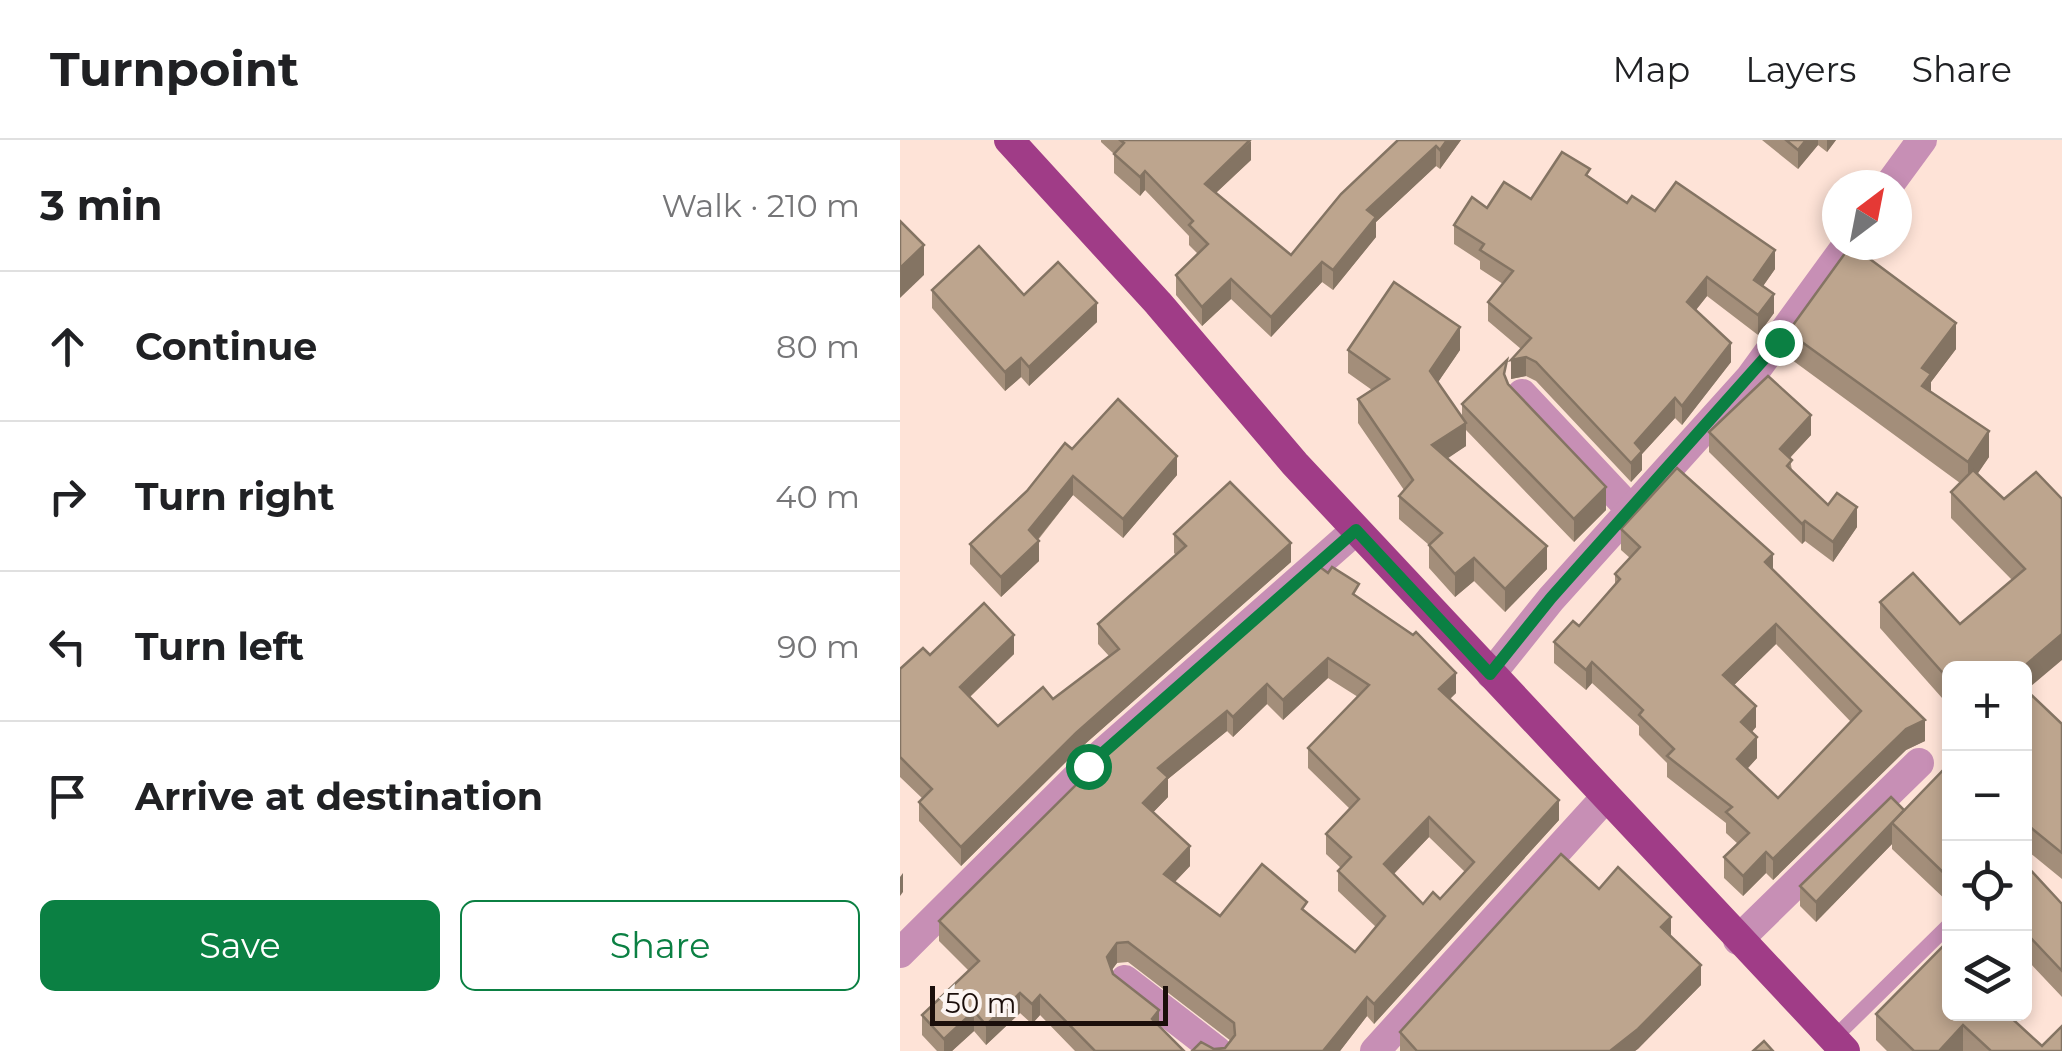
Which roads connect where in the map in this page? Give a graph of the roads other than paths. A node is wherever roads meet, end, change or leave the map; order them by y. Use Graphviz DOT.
graph roads {
  1 [pos="1009,140"];
  2 [pos="1922,140"];
  3 [pos="1900,170"];
  4 [pos="1836,260"];
  5 [pos="1522,394"];
  6 [pos="1631,510"];
  7 [pos="1356,530"];
  8 [pos="1490,674"];
  9 [pos="1919,762"];
  10 [pos="1605,798"];
  11 [pos="1944,931"];
  12 [pos="1738,940"];
  13 [pos="900,952"];
  14 [pos="1125,980"];
  15 [pos="1839,1045"];
  16 [pos="1217,1051"];
  17 [pos="1375,1051"];
  1 -- 7 [label="main road"];
  2 -- 3 [label="street"];
  4 -- 6 [label="street"];
  5 -- 6 [label="street"];
  6 -- 8 [label="street"];
  7 -- 8 [label="main road"];
  7 -- 13 [label="street"];
  8 -- 10 [label="main road"];
  9 -- 12 [label="street"];
  10 -- 12 [label="main road"];
  10 -- 17 [label="street"];
  11 -- 15 [label="lane"];
  12 -- 15 [label="main road"];
  14 -- 16 [label="street"];
}
